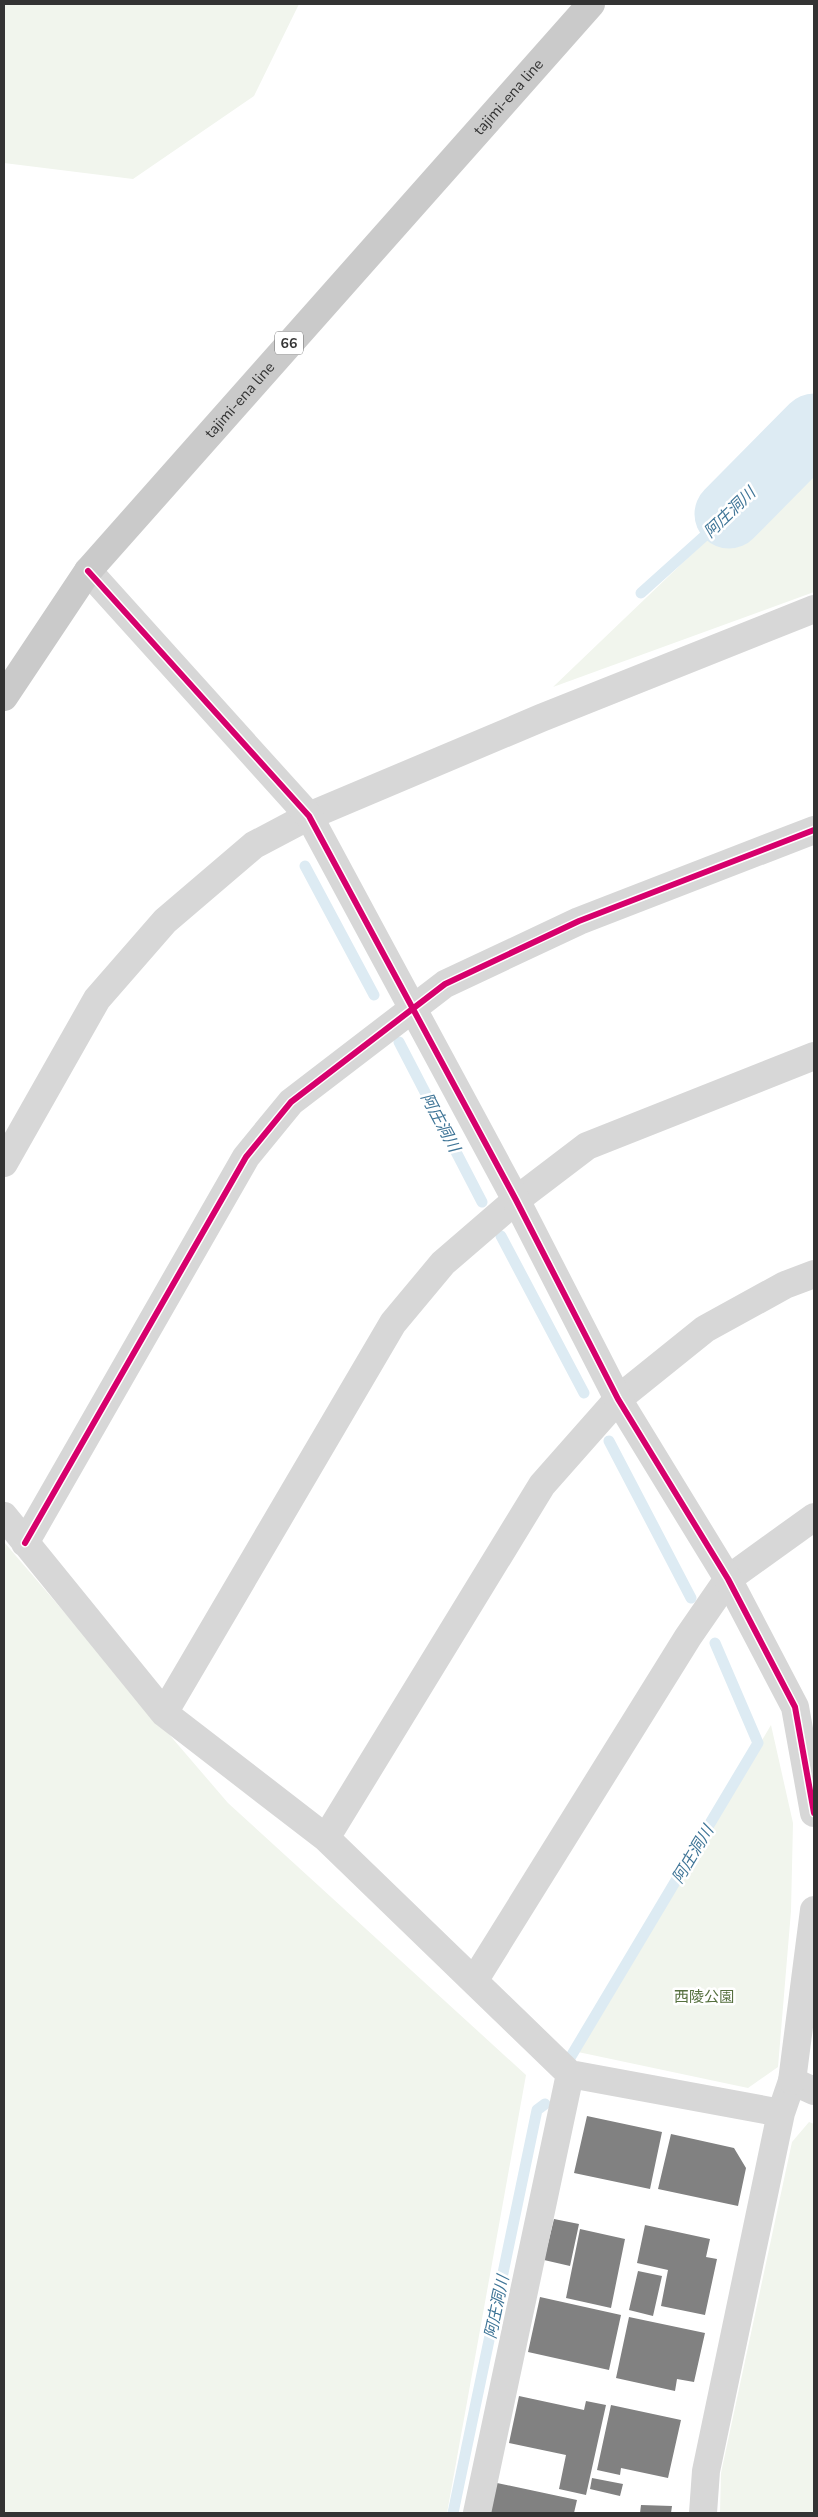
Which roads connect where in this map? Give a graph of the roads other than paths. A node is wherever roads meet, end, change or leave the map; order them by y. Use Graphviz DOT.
graph roads {
  1 [pos="591,4"];
  2 [pos="88,571"];
  3 [pos="814,609"];
  4 [pos="4,697"];
  5 [pos="309,816"];
  6 [pos="814,830"];
  7 [pos="412,1008"];
  8 [pos="814,1056"];
  9 [pos="4,1163"];
  10 [pos="516,1200"];
  11 [pos="814,1274"];
  12 [pos="618,1399"];
  13 [pos="4,1516"];
  14 [pos="814,1517"];
  15 [pos="25,1543"];
  16 [pos="728,1579"];
  17 [pos="164,1713"];
  18 [pos="814,1812"];
  19 [pos="326,1838"];
  20 [pos="814,1910"];
  21 [pos="474,1981"];
  22 [pos="570,2074"];
  23 [pos="803,2086"];
  24 [pos="780,2113"];
  25 [pos="477,2513"];
  26 [pos="703,2513"];
  1 -- 2 [label="main road, tajimi-ena line / 66"];
  2 -- 4 [label="main road, tajimi-ena line / 66"];
  2 -- 5 [label="street"];
  3 -- 5 [label="street"];
  5 -- 7 [label="street"];
  5 -- 9 [label="street"];
  6 -- 7 [label="street"];
  7 -- 10 [label="street"];
  7 -- 15 [label="street"];
  8 -- 10 [label="street"];
  10 -- 12 [label="street"];
  10 -- 17 [label="street"];
  11 -- 12 [label="street"];
  12 -- 16 [label="street"];
  12 -- 19 [label="street"];
  13 -- 15 [label="street"];
  14 -- 16 [label="street"];
  15 -- 17 [label="street"];
  16 -- 18 [label="street"];
  16 -- 21 [label="street"];
  17 -- 19 [label="street"];
  19 -- 21 [label="street"];
  20 -- 23 [label="street"];
  21 -- 22 [label="street"];
  22 -- 24 [label="street"];
  22 -- 25 [label="street"];
  23 -- 24 [label="street"];
  24 -- 26 [label="street"];
}
